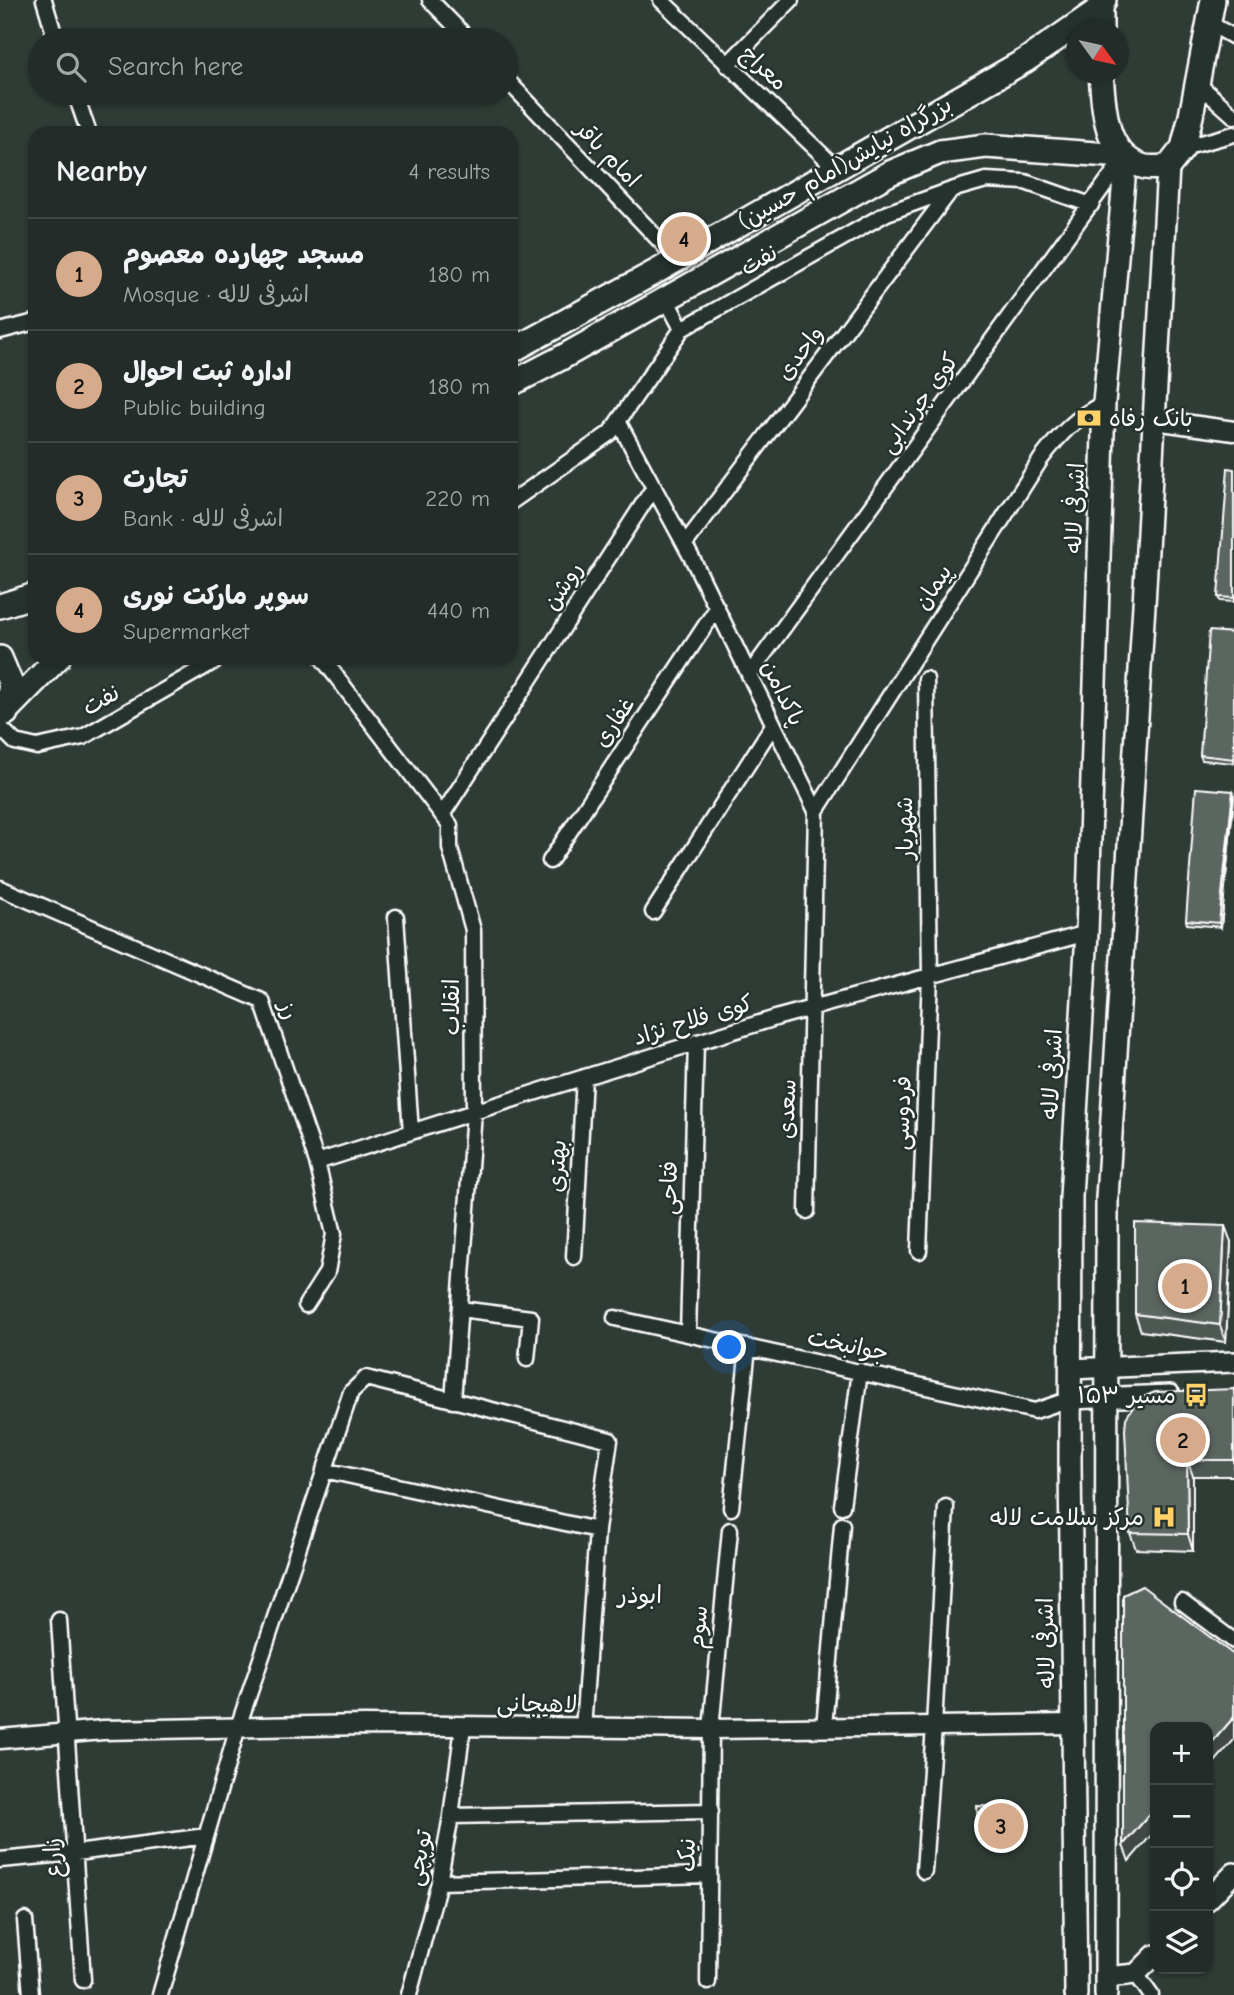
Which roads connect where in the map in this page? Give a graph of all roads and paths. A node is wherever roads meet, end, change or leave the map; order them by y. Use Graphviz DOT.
graph roads {
  1 [pos="44,0"];
  2 [pos="430,0"];
  3 [pos="791,0"];
  4 [pos="1213,0"];
  5 [pos="1223,0"];
  6 [pos="666,2"];
  7 [pos="1102,4"];
  8 [pos="1209,23"];
  9 [pos="52,28"];
  10 [pos="457,28"];
  11 [pos="1234,37"];
  12 [pos="727,65"];
  13 [pos="1197,83"];
  14 [pos="1102,84"];
  15 [pos="518,92"];
  16 [pos="79,105"];
  17 [pos="1234,116"];
  18 [pos="87,126"];
  19 [pos="1234,134"];
  20 [pos="1183,148"];
  21 [pos="1124,157"];
  22 [pos="1168,167"];
  23 [pos="836,168"];
  24 [pos="951,190"];
  25 [pos="1091,205"];
  26 [pos="677,259"];
  27 [pos="666,299"];
  28 [pos="28,324"];
  29 [pos="682,329"];
  30 [pos="0,331"];
  31 [pos="518,347"];
  32 [pos="518,379"];
  33 [pos="1104,403"];
  34 [pos="1155,420"];
  35 [pos="618,421"];
  36 [pos="1234,431"];
  37 [pos="654,487"];
  38 [pos="518,497"];
  39 [pos="685,544"];
  40 [pos="28,597"];
  41 [pos="0,606"];
  42 [pos="717,608"];
  43 [pos="0,658"];
  44 [pos="52,665"];
  45 [pos="208,665"];
  46 [pos="327,665"];
  47 [pos="749,675"];
  48 [pos="926,679"];
  49 [pos="2,719"];
  50 [pos="773,724"];
  51 [pos="816,811"];
  52 [pos="442,815"];
  53 [pos="550,861"];
  54 [pos="0,888"];
  55 [pos="653,912"];
  56 [pos="396,917"];
  57 [pos="1087,933"];
  58 [pos="930,976"];
  59 [pos="813,1008"];
  60 [pos="696,1042"];
  61 [pos="584,1077"];
  62 [pos="474,1112"];
  63 [pos="411,1132"];
  64 [pos="317,1162"];
  65 [pos="807,1211"];
  66 [pos="919,1251"];
  67 [pos="575,1257"];
  68 [pos="306,1305"];
  69 [pos="460,1309"];
  70 [pos="615,1318"];
  71 [pos="688,1334"];
  72 [pos="748,1347"];
  73 [pos="527,1359"];
  74 [pos="1234,1362"];
  75 [pos="1107,1368"];
  76 [pos="1070,1369"];
  77 [pos="860,1371"];
  78 [pos="1183,1395"];
  79 [pos="1107,1397"];
  80 [pos="1070,1399"];
  81 [pos="453,1401"];
  82 [pos="324,1470"];
  83 [pos="842,1506"];
  84 [pos="946,1507"];
  85 [pos="731,1508"];
  86 [pos="842,1525"];
  87 [pos="597,1530"];
  88 [pos="730,1530"];
  89 [pos="1182,1602"];
  90 [pos="59,1620"];
  91 [pos="1234,1641"];
  92 [pos="1073,1724"];
  93 [pos="934,1726"];
  94 [pos="238,1727"];
  95 [pos="463,1727"];
  96 [pos="824,1727"];
  97 [pos="583,1729"];
  98 [pos="712,1729"];
  99 [pos="67,1733"];
  100 [pos="0,1739"];
  101 [pos="710,1811"];
  102 [pos="450,1816"];
  103 [pos="206,1836"];
  104 [pos="76,1853"];
  105 [pos="0,1860"];
  106 [pos="924,1871"];
  107 [pos="1234,1873"];
  108 [pos="709,1875"];
  109 [pos="439,1882"];
  110 [pos="1213,1895"];
  111 [pos="25,1920"];
  112 [pos="1150,1960"];
  113 [pos="1136,1974"];
  114 [pos="83,1980"];
  115 [pos="708,1982"];
  116 [pos="1106,1986"];
  117 [pos="32,1995"];
  118 [pos="160,1995"];
  119 [pos="409,1995"];
  120 [pos="1076,1995"];
  121 [pos="1152,1995"];
  1 -- 9 [label="street"];
  2 -- 10 [label="street"];
  3 -- 12 [label="street"];
  4 -- 8 [label="highway"];
  5 -- 8 [label="highway"];
  6 -- 12 [label="street, معراج"];
  7 -- 23 [label="highway, بزرگراه نیایش(امام حسین)"];
  8 -- 11 [label="street"];
  8 -- 13 [label="highway"];
  12 -- 23 [label="street, معراج"];
  13 -- 17 [label="street"];
  13 -- 20 [label="highway"];
  14 -- 21 [label="highway"];
  15 -- 26 [label="street, امام باقر"];
  16 -- 18 [label="street"];
  19 -- 20 [label="street"];
  20 -- 22 [label="highway"];
  21 -- 22 [label="highway, بزرگراه نیایش(امام حسین)"];
  21 -- 25 [label="street, کوی چرندابی"];
  21 -- 27 [label="highway, بزرگراه نیایش(امام حسین)"];
  21 -- 33 [label="main road, اشرفی لاله"];
  22 -- 34 [label="main road"];
  23 -- 26 [label="highway, بزرگراه نیایش(امام حسین)"];
  24 -- 25 [label="street, نفت"];
  24 -- 29 [label="street, نفت"];
  24 -- 39 [label="street, واحدی"];
  25 -- 47 [label="street, کوی چرندابی"];
  26 -- 31 [label="highway, بزرگراه نیایش(امام حسین)"];
  27 -- 29 [label="street"];
  27 -- 32 [label="highway, بزرگراه نیایش(امام حسین)"];
  28 -- 30 [label="street"];
  29 -- 35 [label="street, نفت"];
  33 -- 51 [label="street, پیمان"];
  33 -- 57 [label="main road, اشرفی لاله"];
  34 -- 36 [label="street"];
  34 -- 75 [label="main road"];
  35 -- 37 [label="street, پاکدامن"];
  35 -- 38 [label="street, نفت"];
  37 -- 39 [label="street, پاکدامن"];
  37 -- 52 [label="street, روشن"];
  39 -- 42 [label="street, پاکدامن"];
  40 -- 41 [label="highway"];
  42 -- 47 [label="street, پاکدامن"];
  42 -- 53 [label="street, غفاری"];
  43 -- 49 [label="highway"];
  44 -- 49 [label="highway"];
  45 -- 49 [label="street, نفت"];
  46 -- 52 [label="street, انقلاب"];
  47 -- 50 [label="street, پاکدامن"];
  48 -- 58 [label="street, شهریار"];
  50 -- 51 [label="street, پاکدامن"];
  50 -- 55 [label="street"];
  51 -- 59 [label="street, پاکدامن"];
  52 -- 62 [label="street, انقلاب"];
  54 -- 64 [label="street, رز"];
  56 -- 63 [label="street"];
  57 -- 58 [label="street, کوی فلاح نژاد"];
  57 -- 76 [label="main road, اشرفی لاله"];
  58 -- 59 [label="street, کوی فلاح نژاد"];
  58 -- 66 [label="street, فردوسی"];
  59 -- 60 [label="street, کوی فلاح نژاد"];
  59 -- 65 [label="street, سعدی"];
  60 -- 61 [label="street, کوی فلاح نژاد"];
  60 -- 71 [label="street, فتاحی"];
  61 -- 62 [label="street, کوی فلاح نژاد"];
  61 -- 67 [label="street, بهتری"];
  62 -- 63 [label="street, کوی فلاح نژاد"];
  62 -- 69 [label="street, انقلاب"];
  63 -- 64 [label="street, کوی فلاح نژاد"];
  64 -- 68 [label="street, رز"];
  69 -- 73 [label="street"];
  69 -- 81 [label="street, انقلاب"];
  70 -- 71 [label="street, جوانبخت"];
  71 -- 72 [label="street, جوانبخت"];
  72 -- 77 [label="street, جوانبخت"];
  72 -- 85 [label="street"];
  74 -- 75 [label="main road"];
  75 -- 76 [label="main road"];
  75 -- 79 [label="main road"];
  76 -- 80 [label="main road, اشرفی لاله"];
  77 -- 80 [label="street, جوانبخت"];
  77 -- 83 [label="street"];
  78 -- 79 [label="main road"];
  79 -- 80 [label="main road"];
  79 -- 116 [label="main road"];
  80 -- 92 [label="main road, اشرفی لاله"];
  81 -- 82 [label="street"];
  81 -- 87 [label="street"];
  82 -- 87 [label="street"];
  82 -- 94 [label="street"];
  84 -- 93 [label="street"];
  86 -- 96 [label="street"];
  87 -- 97 [label="street"];
  88 -- 98 [label="street, سوم"];
  89 -- 91 [label="street"];
  90 -- 99 [label="street, زارع"];
  92 -- 93 [label="street, لاهیجانی"];
  92 -- 120 [label="main road, اشرفی لاله"];
  93 -- 96 [label="street, لاهیجانی"];
  93 -- 106 [label="street"];
  94 -- 95 [label="street, لاهیجانی"];
  94 -- 99 [label="street, لاهیجانی"];
  94 -- 103 [label="street"];
  95 -- 97 [label="street, لاهیجانی"];
  95 -- 102 [label="street, توپچی"];
  96 -- 98 [label="street, لاهیجانی"];
  97 -- 98 [label="street, لاهیجانی"];
  98 -- 101 [label="street, نیک"];
  99 -- 100 [label="street, لاهیجانی"];
  99 -- 104 [label="street, زارع"];
  101 -- 102 [label="street"];
  101 -- 108 [label="street, نیک"];
  102 -- 109 [label="street, توپچی"];
  103 -- 104 [label="street"];
  103 -- 118 [label="street"];
  104 -- 105 [label="street"];
  104 -- 114 [label="street, زارع"];
  107 -- 110 [label="main road"];
  108 -- 109 [label="street"];
  108 -- 115 [label="street, نیک"];
  109 -- 119 [label="street, توپچی"];
  111 -- 117 [label="street"];
  112 -- 113 [label="main road"];
  113 -- 116 [label="main road"];
  113 -- 121 [label="street"];
}
